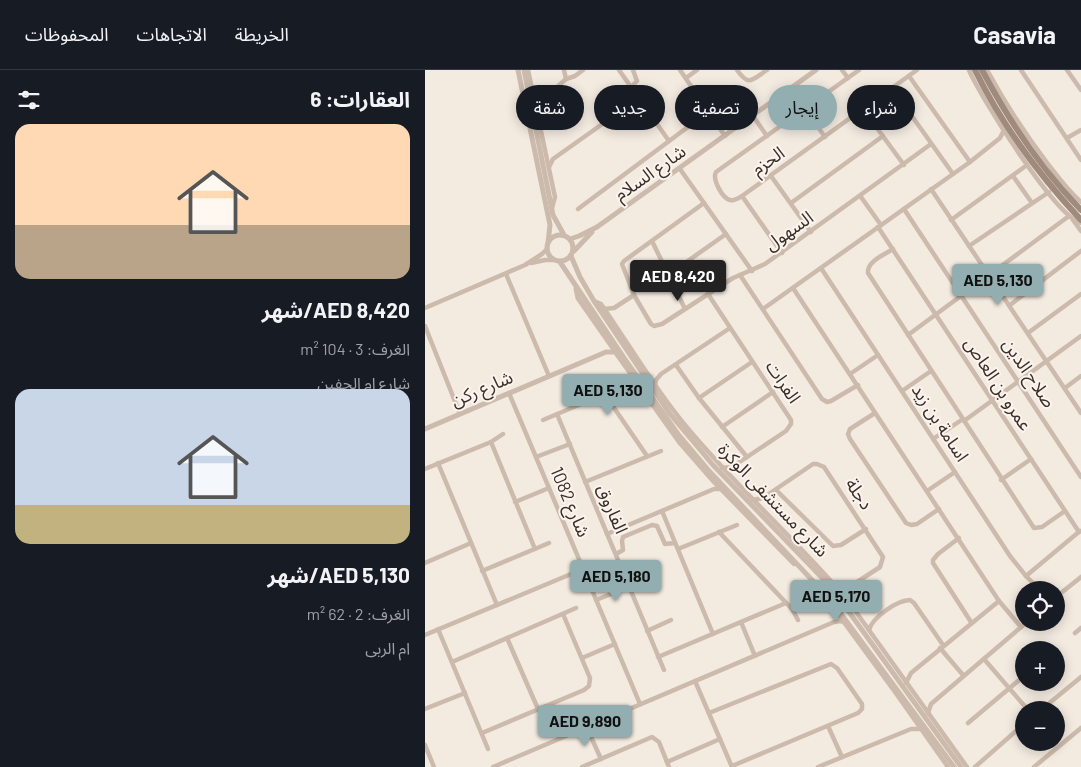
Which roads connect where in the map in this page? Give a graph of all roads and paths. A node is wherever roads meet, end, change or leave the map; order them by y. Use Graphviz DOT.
graph roads {
  1 [pos="518,70"];
  2 [pos="524,70"];
  3 [pos="528,70"];
  4 [pos="564,70"];
  5 [pos="583,70"];
  6 [pos="619,70"];
  7 [pos="633,70"];
  8 [pos="679,70"];
  9 [pos="697,70"];
  10 [pos="737,70"];
  11 [pos="767,70"];
  12 [pos="817,70"];
  13 [pos="842,70"];
  14 [pos="859,70"];
  15 [pos="917,70"];
  16 [pos="969,70"];
  17 [pos="975,70"];
  18 [pos="982,70"];
  19 [pos="987,70"];
  20 [pos="1021,70"];
  21 [pos="1067,70"];
  22 [pos="909,76"];
  23 [pos="686,78"];
  24 [pos="848,78"];
  25 [pos="566,79"];
  26 [pos="527,84"];
  27 [pos="521,85"];
  28 [pos="531,85"];
  29 [pos="559,85"];
  30 [pos="630,85"];
  31 [pos="633,85"];
  32 [pos="691,85"];
  33 [pos="896,85"];
  34 [pos="837,86"];
  35 [pos="1081,90"];
  36 [pos="1009,108"];
  37 [pos="758,112"];
  38 [pos="999,114"];
  39 [pos="1008,116"];
  40 [pos="847,121"];
  41 [pos="915,122"];
  42 [pos="758,123"];
  43 [pos="999,123"];
  44 [pos="530,130"];
  45 [pos="541,130"];
  46 [pos="595,130"];
  47 [pos="661,130"];
  48 [pos="684,130"];
  49 [pos="721,130"];
  50 [pos="733,130"];
  51 [pos="775,130"];
  52 [pos="820,130"];
  53 [pos="879,130"];
  54 [pos="1004,130"];
  55 [pos="1081,130"];
  56 [pos="725,136"];
  57 [pos="767,136"];
  58 [pos="883,136"];
  59 [pos="825,137"];
  60 [pos="1000,138"];
  61 [pos="1067,138"];
  62 [pos="1010,140"];
  63 [pos="669,141"];
  64 [pos="931,144"];
  65 [pos="545,152"];
  66 [pos="557,157"];
  67 [pos="1081,160"];
  68 [pos="970,162"];
  69 [pos="904,165"];
  70 [pos="1027,165"];
  71 [pos="549,167"];
  72 [pos="680,169"];
  73 [pos="953,174"];
  74 [pos="771,176"];
  75 [pos="1013,176"];
  76 [pos="931,190"];
  77 [pos="1049,192"];
  78 [pos="742,196"];
  79 [pos="861,196"];
  80 [pos="1081,202"];
  81 [pos="704,203"];
  82 [pos="791,203"];
  83 [pos="1033,203"];
  84 [pos="552,208"];
  85 [pos="578,209"];
  86 [pos="904,209"];
  87 [pos="1081,210"];
  88 [pos="1071,217"];
  89 [pos="951,220"];
  90 [pos="1081,222"];
  91 [pos="879,226"];
  92 [pos="597,227"];
  93 [pos="811,232"];
  94 [pos="1081,232"];
  95 [pos="726,234"];
  96 [pos="563,235"];
  97 [pos="570,239"];
  98 [pos="652,241"];
  99 [pos="547,246"];
  100 [pos="969,246"];
  101 [pos="893,249"];
  102 [pos="1081,251"];
  103 [pos="782,253"];
  104 [pos="572,254"];
  105 [pos="553,260"];
  106 [pos="560,262"];
  107 [pos="525,265"];
  108 [pos="821,268"];
  109 [pos="752,271"];
  110 [pos="506,274"];
  111 [pos="669,274"];
  112 [pos="740,275"];
  113 [pos="989,276"];
  114 [pos="576,286"];
  115 [pos="793,288"];
  116 [pos="708,294"];
  117 [pos="1081,294"];
  118 [pos="634,295"];
  119 [pos="962,296"];
  120 [pos="594,301"];
  121 [pos="1009,306"];
  122 [pos="425,308"];
  123 [pos="614,308"];
  124 [pos="604,309"];
  125 [pos="685,309"];
  126 [pos="763,309"];
  127 [pos="936,315"];
  128 [pos="610,318"];
  129 [pos="425,326"];
  130 [pos="730,328"];
  131 [pos="1028,332"];
  132 [pos="908,335"];
  133 [pos="1081,336"];
  134 [pos="609,344"];
  135 [pos="606,352"];
  136 [pos="615,352"];
  137 [pos="878,355"];
  138 [pos="624,358"];
  139 [pos="1047,361"];
  140 [pos="753,362"];
  141 [pos="676,364"];
  142 [pos="931,371"];
  143 [pos="661,374"];
  144 [pos="850,374"];
  145 [pos="549,376"];
  146 [pos="650,376"];
  147 [pos="1081,376"];
  148 [pos="1019,382"];
  149 [pos="655,384"];
  150 [pos="858,385"];
  151 [pos="1065,388"];
  152 [pos="902,391"];
  153 [pos="655,392"];
  154 [pos="773,392"];
  155 [pos="509,393"];
  156 [pos="699,398"];
  157 [pos="993,401"];
  158 [pos="875,412"];
  159 [pos="460,414"];
  160 [pos="557,414"];
  161 [pos="1081,414"];
  162 [pos="543,420"];
  163 [pos="963,420"];
  164 [pos="722,427"];
  165 [pos="425,429"];
  166 [pos="503,434"];
  167 [pos="933,439"];
  168 [pos="491,442"];
  169 [pos="570,444"];
  170 [pos="661,451"];
  171 [pos="647,456"];
  172 [pos="747,457"];
  173 [pos="536,458"];
  174 [pos="1031,459"];
  175 [pos="438,463"];
  176 [pos="713,465"];
  177 [pos="732,467"];
  178 [pos="722,468"];
  179 [pos="425,469"];
  180 [pos="710,472"];
  181 [pos="955,472"];
  182 [pos="730,477"];
  183 [pos="1081,477"];
  184 [pos="1001,480"];
  185 [pos="713,481"];
  186 [pos="585,482"];
  187 [pos="549,488"];
  188 [pos="721,489"];
  189 [pos="710,490"];
  190 [pos="776,490"];
  191 [pos="927,491"];
  192 [pos="763,498"];
  193 [pos="753,500"];
  194 [pos="515,502"];
  195 [pos="761,508"];
  196 [pos="939,509"];
  197 [pos="661,511"];
  198 [pos="1065,511"];
  199 [pos="737,525"];
  200 [pos="866,530"];
  201 [pos="1080,531"];
  202 [pos="719,532"];
  203 [pos="607,534"];
  204 [pos="959,538"];
  205 [pos="549,543"];
  206 [pos="675,543"];
  207 [pos="471,544"];
  208 [pos="535,549"];
  209 [pos="678,549"];
  210 [pos="615,554"];
  211 [pos="425,563"];
  212 [pos="583,569"];
  213 [pos="482,571"];
  214 [pos="1026,576"];
  215 [pos="1081,577"];
  216 [pos="1031,581"];
  217 [pos="629,587"];
  218 [pos="831,587"];
  219 [pos="848,588"];
  220 [pos="838,589"];
  221 [pos="1065,590"];
  222 [pos="846,598"];
  223 [pos="596,600"];
  224 [pos="999,601"];
  225 [pos="786,602"];
  226 [pos="497,605"];
  227 [pos="836,606"];
  228 [pos="847,607"];
  229 [pos="576,608"];
  230 [pos="837,613"];
  231 [pos="563,614"];
  232 [pos="671,620"];
  233 [pos="798,620"];
  234 [pos="861,620"];
  235 [pos="874,620"];
  236 [pos="1015,620"];
  237 [pos="843,621"];
  238 [pos="741,622"];
  239 [pos="834,622"];
  240 [pos="971,622"];
  241 [pos="851,627"];
  242 [pos="1081,628"];
  243 [pos="438,629"];
  244 [pos="869,630"];
  245 [pos="647,631"];
  246 [pos="1016,631"];
  247 [pos="1075,633"];
  248 [pos="713,634"];
  249 [pos="425,635"];
  250 [pos="507,638"];
  251 [pos="615,644"];
  252 [pos="941,647"];
  253 [pos="755,656"];
  254 [pos="658,657"];
  255 [pos="582,658"];
  256 [pos="984,658"];
  257 [pos="452,662"];
  258 [pos="664,670"];
  259 [pos="911,672"];
  260 [pos="900,674"];
  261 [pos="963,675"];
  262 [pos="1081,677"];
  263 [pos="695,681"];
  264 [pos="906,683"];
  265 [pos="1015,684"];
  266 [pos="1010,688"];
  267 [pos="465,693"];
  268 [pos="914,700"];
  269 [pos="1021,701"];
  270 [pos="1052,701"];
  271 [pos="640,704"];
  272 [pos="921,704"];
  273 [pos="931,704"];
  274 [pos="425,709"];
  275 [pos="538,709"];
  276 [pos="709,713"];
  277 [pos="928,713"];
  278 [pos="914,719"];
  279 [pos="968,723"];
  280 [pos="827,726"];
  281 [pos="587,728"];
  282 [pos="911,728"];
  283 [pos="920,728"];
  284 [pos="1081,728"];
  285 [pos="927,731"];
  286 [pos="1015,732"];
  287 [pos="481,733"];
  288 [pos="720,739"];
  289 [pos="1065,739"];
  290 [pos="425,745"];
  291 [pos="488,749"];
  292 [pos="1051,751"];
  293 [pos="427,755"];
  294 [pos="842,757"];
  295 [pos="601,759"];
  296 [pos="668,765"];
  297 [pos="976,766"];
  298 [pos="434,767"];
  299 [pos="493,767"];
  300 [pos="582,767"];
  301 [pos="732,767"];
  302 [pos="818,767"];
  303 [pos="948,767"];
  304 [pos="954,767"];
  305 [pos="965,767"];
  306 [pos="1034,767"];
  1 -- 27 [label="street"];
  2 -- 26 [label="street"];
  3 -- 28 [label="street"];
  4 -- 25 [label="street"];
  5 -- 25 [label="street"];
  6 -- 30 [label="street"];
  7 -- 31 [label="street"];
  8 -- 23 [label="street"];
  9 -- 23 [label="street"];
  10 -- 11 [label="street"];
  12 -- 37 [label="street, شارع السلام"];
  13 -- 24 [label="street"];
  14 -- 24 [label="street"];
  15 -- 22 [label="street, الحزم"];
  16 -- 43 [label="street"];
  17 -- 38 [label="main road"];
  18 -- 39 [label="main road"];
  19 -- 36 [label="street"];
  20 -- 61 [label="street"];
  21 -- 35 [label="street"];
  22 -- 33 [label="street, الحزم"];
  22 -- 68 [label="street"];
  23 -- 32 [label="street"];
  24 -- 34 [label="street"];
  25 -- 29 [label="street"];
  26 -- 84 [label="street"];
  36 -- 39 [label="main road"];
  36 -- 80 [label="street"];
  38 -- 43 [label="main road"];
  38 -- 90 [label="main road"];
  39 -- 87 [label="main road"];
  40 -- 59 [label="street, الحزم"];
  41 -- 64 [label="street"];
  42 -- 57 [label="street"];
  43 -- 54 [label="street"];
  44 -- 99 [label="street"];
  45 -- 65 [label="street"];
  46 -- 66 [label="street"];
  47 -- 63 [label="street"];
  48 -- 63 [label="street"];
  49 -- 56 [label="street"];
  50 -- 56 [label="street, شارع السلام"];
  51 -- 57 [label="street"];
  52 -- 59 [label="street"];
  53 -- 58 [label="street"];
  54 -- 60 [label="street"];
  54 -- 62 [label="street"];
  55 -- 61 [label="street"];
  56 -- 72 [label="street, شارع السلام"];
  57 -- 78 [label="street, الحزم"];
  58 -- 69 [label="street"];
  58 -- 82 [label="street"];
  59 -- 74 [label="street, الحزم"];
  60 -- 62 [label="street"];
  60 -- 68 [label="street"];
  61 -- 67 [label="street"];
  62 -- 70 [label="street"];
  63 -- 85 [label="street"];
  64 -- 69 [label="street, السهول"];
  64 -- 73 [label="street"];
  65 -- 66 [label="street"];
  65 -- 71 [label="street"];
  66 -- 71 [label="street"];
  68 -- 73 [label="street"];
  69 -- 79 [label="street, السهول"];
  70 -- 75 [label="street"];
  70 -- 77 [label="street"];
  71 -- 84 [label="street"];
  72 -- 81 [label="street"];
  72 -- 92 [label="street, شارع السلام"];
  73 -- 76 [label="street"];
  74 -- 78 [label="street, الحزم"];
  74 -- 82 [label="street"];
  75 -- 83 [label="street"];
  75 -- 89 [label="street"];
  76 -- 86 [label="street"];
  76 -- 89 [label="street"];
  77 -- 83 [label="street"];
  77 -- 88 [label="street"];
  78 -- 103 [label="street"];
  79 -- 91 [label="street, عمرو بن العاص"];
  79 -- 93 [label="street, السهول"];
  81 -- 95 [label="street"];
  81 -- 98 [label="street"];
  82 -- 93 [label="street"];
  83 -- 100 [label="street"];
  84 -- 96 [label="street"];
  86 -- 91 [label="street"];
  86 -- 119 [label="street, صلاح الدين"];
  88 -- 90 [label="street"];
  88 -- 94 [label="street"];
  88 -- 113 [label="street"];
  89 -- 100 [label="street"];
  91 -- 101 [label="street, عمرو بن العاص"];
  91 -- 108 [label="street"];
  92 -- 97 [label="street, شارع السلام"];
  92 -- 104 [label="street, شارع السلام"];
  93 -- 103 [label="street, السهول"];
  95 -- 109 [label="street"];
  95 -- 111 [label="street"];
  96 -- 97 [label="street"];
  96 -- 99 [label="street"];
  97 -- 104 [label="street"];
  98 -- 111 [label="street"];
  98 -- 118 [label="street"];
  99 -- 105 [label="street"];
  99 -- 107 [label="street"];
  100 -- 113 [label="street"];
  101 -- 127 [label="street, عمرو بن العاص"];
  101 -- 132 [label="street"];
  102 -- 121 [label="street"];
  103 -- 109 [label="street, السهول"];
  104 -- 106 [label="street"];
  104 -- 120 [label="street, شارع مستشفى الوكرة"];
  105 -- 106 [label="street"];
  105 -- 107 [label="street"];
  106 -- 114 [label="street, شارع مستشفى الوكرة"];
  107 -- 110 [label="street"];
  108 -- 115 [label="street"];
  108 -- 137 [label="street, اسامة بن زيد"];
  109 -- 112 [label="street, السهول"];
  110 -- 122 [label="street"];
  110 -- 145 [label="street"];
  111 -- 125 [label="street"];
  112 -- 116 [label="street, السهول"];
  112 -- 126 [label="street"];
  113 -- 119 [label="street"];
  113 -- 121 [label="street"];
  114 -- 134 [label="street, شارع مستشفى الوكرة"];
  114 -- 138 [label="street, شارع مستشفى الوكرة"];
  115 -- 126 [label="street"];
  115 -- 144 [label="street"];
  116 -- 125 [label="street, السهول"];
  116 -- 130 [label="street, الفرات"];
  117 -- 131 [label="street"];
  118 -- 123 [label="street"];
  118 -- 125 [label="street, السهول"];
  119 -- 127 [label="street"];
  119 -- 148 [label="street, صلاح الدين"];
  120 -- 124 [label="street, شارع مستشفى الوكرة"];
  120 -- 153 [label="street, شارع مستشفى الوكرة"];
  121 -- 131 [label="street"];
  123 -- 124 [label="street"];
  123 -- 128 [label="street"];
  124 -- 128 [label="street, شارع مستشفى الوكرة"];
  126 -- 150 [label="street"];
  127 -- 132 [label="street"];
  127 -- 157 [label="street, عمرو بن العاص"];
  128 -- 146 [label="street, شارع مستشفى الوكرة"];
  129 -- 159 [label="street"];
  130 -- 140 [label="street, الفرات"];
  130 -- 141 [label="street"];
  131 -- 139 [label="street"];
  132 -- 142 [label="street"];
  133 -- 139 [label="street"];
  134 -- 135 [label="street"];
  134 -- 136 [label="street, شارع مستشفى الوكرة"];
  135 -- 136 [label="street, شارع ركن"];
  135 -- 145 [label="street, شارع ركن"];
  136 -- 138 [label="street, شارع مستشفى الوكرة"];
  136 -- 185 [label="street, شارع مستشفى الوكرة"];
  137 -- 144 [label="street"];
  137 -- 152 [label="street, اسامة بن زيد"];
  138 -- 180 [label="street, شارع مستشفى الوكرة"];
  139 -- 148 [label="street"];
  139 -- 151 [label="street"];
  140 -- 154 [label="street, الفرات"];
  140 -- 156 [label="street"];
  141 -- 143 [label="street"];
  141 -- 156 [label="street"];
  142 -- 152 [label="street"];
  142 -- 163 [label="street"];
  143 -- 146 [label="street"];
  143 -- 149 [label="street"];
  144 -- 150 [label="street"];
  145 -- 155 [label="street, شارع ركن"];
  146 -- 149 [label="street, شارع مستشفى الوكرة"];
  147 -- 151 [label="street"];
  148 -- 157 [label="street"];
  148 -- 183 [label="street, صلاح الدين"];
  149 -- 153 [label="street"];
  149 -- 178 [label="street, شارع مستشفى الوكرة"];
  150 -- 158 [label="street"];
  151 -- 161 [label="street"];
  152 -- 167 [label="street, اسامة بن زيد"];
  153 -- 176 [label="street, شارع مستشفى الوكرة"];
  154 -- 164 [label="street"];
  154 -- 172 [label="street, الفرات"];
  155 -- 159 [label="street, شارع ركن"];
  155 -- 173 [label="street, شارع 1082"];
  156 -- 164 [label="street"];
  157 -- 163 [label="street"];
  157 -- 174 [label="street, عمرو بن العاص"];
  158 -- 191 [label="street"];
  158 -- 196 [label="street"];
  159 -- 165 [label="street, شارع ركن"];
  160 -- 162 [label="street"];
  160 -- 169 [label="street, الفاروق"];
  160 -- 171 [label="street"];
  163 -- 167 [label="street"];
  163 -- 184 [label="street"];
  164 -- 172 [label="street"];
  166 -- 168 [label="street"];
  167 -- 181 [label="street, اسامة بن زيد"];
  168 -- 175 [label="street"];
  168 -- 194 [label="street"];
  169 -- 173 [label="street"];
  169 -- 186 [label="street, الفاروق"];
  170 -- 171 [label="street"];
  171 -- 186 [label="street"];
  172 -- 177 [label="street, الفرات"];
  173 -- 187 [label="street, شارع 1082"];
  174 -- 184 [label="street"];
  174 -- 198 [label="street, عمرو بن العاص"];
  175 -- 179 [label="street"];
  175 -- 207 [label="street"];
  176 -- 178 [label="street, الفرات"];
  176 -- 218 [label="street, شارع مستشفى الوكرة"];
  177 -- 178 [label="street, الفرات"];
  177 -- 182 [label="street"];
  178 -- 182 [label="street, شارع مستشفى الوكرة"];
  180 -- 185 [label="street"];
  180 -- 227 [label="street, شارع مستشفى الوكرة"];
  181 -- 191 [label="street"];
  181 -- 214 [label="street, اسامة بن زيد"];
  182 -- 193 [label="street, شارع مستشفى الوكرة"];
  184 -- 198 [label="street"];
  185 -- 188 [label="street, شارع مستشفى الوكرة"];
  185 -- 189 [label="street"];
  186 -- 203 [label="street, الفاروق"];
  187 -- 194 [label="street"];
  187 -- 212 [label="street, شارع 1082"];
  188 -- 189 [label="street"];
  188 -- 230 [label="street, شارع مستشفى الوكرة"];
  189 -- 197 [label="street"];
  190 -- 192 [label="street, دجلة"];
  190 -- 200 [label="street"];
  190 -- 200 [label="street, دجلة"];
  191 -- 196 [label="street"];
  192 -- 193 [label="street, دجلة"];
  192 -- 195 [label="street"];
  193 -- 195 [label="street, شارع مستشفى الوكرة"];
  194 -- 208 [label="street"];
  195 -- 220 [label="street, شارع مستشفى الوكرة"];
  196 -- 204 [label="street"];
  197 -- 203 [label="street"];
  197 -- 206 [label="street"];
  198 -- 201 [label="street, عمرو بن العاص"];
  199 -- 202 [label="street"];
  200 -- 219 [label="street, دجلة"];
  201 -- 214 [label="street"];
  202 -- 209 [label="street"];
  202 -- 225 [label="street"];
  203 -- 210 [label="street, الفاروق"];
  204 -- 224 [label="street"];
  204 -- 240 [label="street"];
  205 -- 208 [label="street"];
  206 -- 209 [label="street"];
  206 -- 210 [label="street"];
  207 -- 211 [label="street"];
  207 -- 213 [label="street"];
  208 -- 213 [label="street"];
  209 -- 248 [label="street"];
  210 -- 217 [label="street, الفاروق"];
  212 -- 223 [label="street, شارع 1082"];
  212 -- 226 [label="street"];
  213 -- 226 [label="street"];
  214 -- 216 [label="street, اسامة بن زيد"];
  215 -- 221 [label="street"];
  217 -- 223 [label="street"];
  217 -- 245 [label="street, الفاروق"];
  218 -- 220 [label="street, دجلة"];
  218 -- 228 [label="street, شارع مستشفى الوكرة"];
  219 -- 220 [label="street, دجلة"];
  219 -- 222 [label="street"];
  220 -- 222 [label="street, شارع مستشفى الوكرة"];
  222 -- 228 [label="street"];
  222 -- 234 [label="street, شارع مستشفى الوكرة"];
  223 -- 251 [label="street, شارع 1082"];
  224 -- 236 [label="street"];
  224 -- 240 [label="street"];
  225 -- 233 [label="street"];
  225 -- 238 [label="street"];
  226 -- 243 [label="street"];
  227 -- 230 [label="street"];
  227 -- 241 [label="street, شارع مستشفى الوكرة"];
  228 -- 268 [label="street, شارع مستشفى الوكرة"];
  229 -- 231 [label="street"];
  230 -- 237 [label="street, شارع مستشفى الوكرة"];
  230 -- 239 [label="street"];
  231 -- 250 [label="street"];
  231 -- 255 [label="street"];
  232 -- 245 [label="street"];
  234 -- 235 [label="street"];
  234 -- 244 [label="street, شارع مستشفى الوكرة"];
  235 -- 244 [label="street"];
  235 -- 252 [label="street"];
  237 -- 239 [label="street"];
  237 -- 241 [label="street"];
  237 -- 278 [label="street, شارع مستشفى الوكرة"];
  238 -- 248 [label="street"];
  238 -- 253 [label="street"];
  239 -- 253 [label="street"];
  240 -- 252 [label="street"];
  241 -- 285 [label="street, شارع مستشفى الوكرة"];
  242 -- 247 [label="street"];
  243 -- 249 [label="street"];
  243 -- 257 [label="street"];
  244 -- 260 [label="street, شارع مستشفى الوكرة"];
  245 -- 254 [label="street, الفاروق"];
  246 -- 256 [label="street"];
  248 -- 254 [label="street"];
  250 -- 257 [label="street"];
  250 -- 275 [label="street"];
  251 -- 255 [label="street"];
  251 -- 271 [label="street, شارع 1082"];
  252 -- 259 [label="street"];
  252 -- 261 [label="street"];
  253 -- 263 [label="street"];
  254 -- 258 [label="street, الفاروق"];
  255 -- 275 [label="street"];
  256 -- 261 [label="street"];
  256 -- 266 [label="street"];
  257 -- 267 [label="street"];
  259 -- 260 [label="street"];
  259 -- 264 [label="street"];
  260 -- 264 [label="street, شارع مستشفى الوكرة"];
  261 -- 273 [label="street"];
  262 -- 270 [label="street"];
  263 -- 271 [label="street"];
  263 -- 276 [label="street"];
  264 -- 272 [label="street, شارع مستشفى الوكرة"];
  265 -- 266 [label="street"];
  266 -- 269 [label="street"];
  266 -- 279 [label="street"];
  267 -- 274 [label="street"];
  267 -- 287 [label="street"];
  268 -- 272 [label="street"];
  268 -- 305 [label="street, شارع مستشفى الوكرة"];
  271 -- 281 [label="street"];
  272 -- 273 [label="street"];
  272 -- 277 [label="street, شارع مستشفى الوكرة"];
  273 -- 277 [label="street"];
  275 -- 287 [label="street"];
  276 -- 280 [label="street"];
  276 -- 288 [label="street"];
  277 -- 305 [label="street, شارع مستشفى الوكرة"];
  278 -- 282 [label="street"];
  278 -- 283 [label="street, شارع مستشفى الوكرة"];
  280 -- 294 [label="street"];
  280 -- 301 [label="street"];
  281 -- 295 [label="street"];
  281 -- 299 [label="street"];
  282 -- 283 [label="street"];
  282 -- 294 [label="street"];
  283 -- 285 [label="street"];
  283 -- 303 [label="street, شارع مستشفى الوكرة"];
  284 -- 289 [label="street"];
  285 -- 304 [label="street, شارع مستشفى الوكرة"];
  286 -- 297 [label="street"];
  287 -- 291 [label="street"];
  288 -- 296 [label="street"];
  288 -- 301 [label="street"];
  290 -- 293 [label="street"];
  292 -- 306 [label="street"];
  293 -- 298 [label="street"];
  294 -- 302 [label="street"];
  295 -- 296 [label="street"];
  295 -- 300 [label="street"];
  297 -- 305 [label="street"];
}
